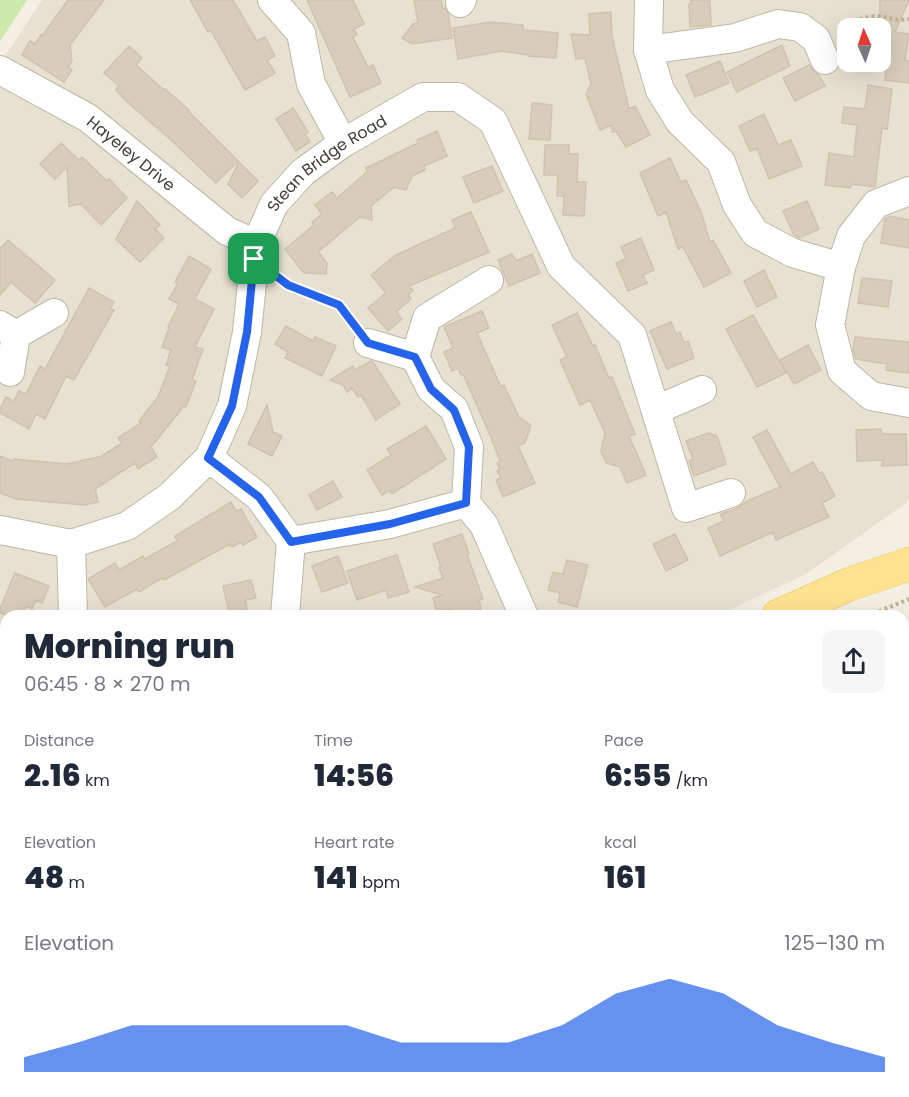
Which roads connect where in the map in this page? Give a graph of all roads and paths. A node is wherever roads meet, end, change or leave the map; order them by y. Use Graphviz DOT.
graph roads {
  1 [pos="272,0"];
  2 [pos="648,0"];
  3 [pos="909,19"];
  4 [pos="820,49"];
  5 [pos="648,50"];
  6 [pos="0,70"];
  7 [pos="342,143"];
  8 [pos="909,191"];
  9 [pos="255,252"];
  10 [pos="841,267"];
  11 [pos="489,280"];
  12 [pos="54,313"];
  13 [pos="8,330"];
  14 [pos="368,343"];
  15 [pos="415,357"];
  16 [pos="10,372"];
  17 [pos="702,390"];
  18 [pos="909,403"];
  19 [pos="656,410"];
  20 [pos="208,458"];
  21 [pos="731,493"];
  22 [pos="466,503"];
  23 [pos="0,530"];
  24 [pos="291,542"];
  25 [pos="71,544"];
  26 [pos="909,564"];
  27 [pos="909,599"];
  28 [pos="73,610"];
  29 [pos="285,610"];
  30 [pos="521,610"];
  31 [pos="792,610"];
  32 [pos="882,610"];
  1 -- 7 [label="street"];
  2 -- 5 [label="street"];
  3 -- 4 [label="path"];
  4 -- 5 [label="street"];
  5 -- 10 [label="street"];
  6 -- 9 [label="street, Hayeley Drive"];
  7 -- 9 [label="street, Stean Bridge Road"];
  7 -- 19 [label="street, Stean Bridge Road"];
  8 -- 10 [label="street"];
  9 -- 14 [label="path"];
  9 -- 20 [label="street, Stean Bridge Road"];
  10 -- 18 [label="street"];
  11 -- 15 [label="street"];
  12 -- 13 [label="street"];
  13 -- 16 [label="street"];
  14 -- 15 [label="street"];
  15 -- 22 [label="street"];
  17 -- 19 [label="street"];
  19 -- 21 [label="street, Stean Bridge Road"];
  20 -- 24 [label="street"];
  20 -- 25 [label="street, Stean Bridge Road"];
  22 -- 24 [label="street"];
  22 -- 30 [label="street"];
  23 -- 25 [label="street, Stean Bridge Road"];
  24 -- 29 [label="street"];
  25 -- 28 [label="street"];
  26 -- 31 [label="main road"];
  27 -- 32 [label="path"];
}
